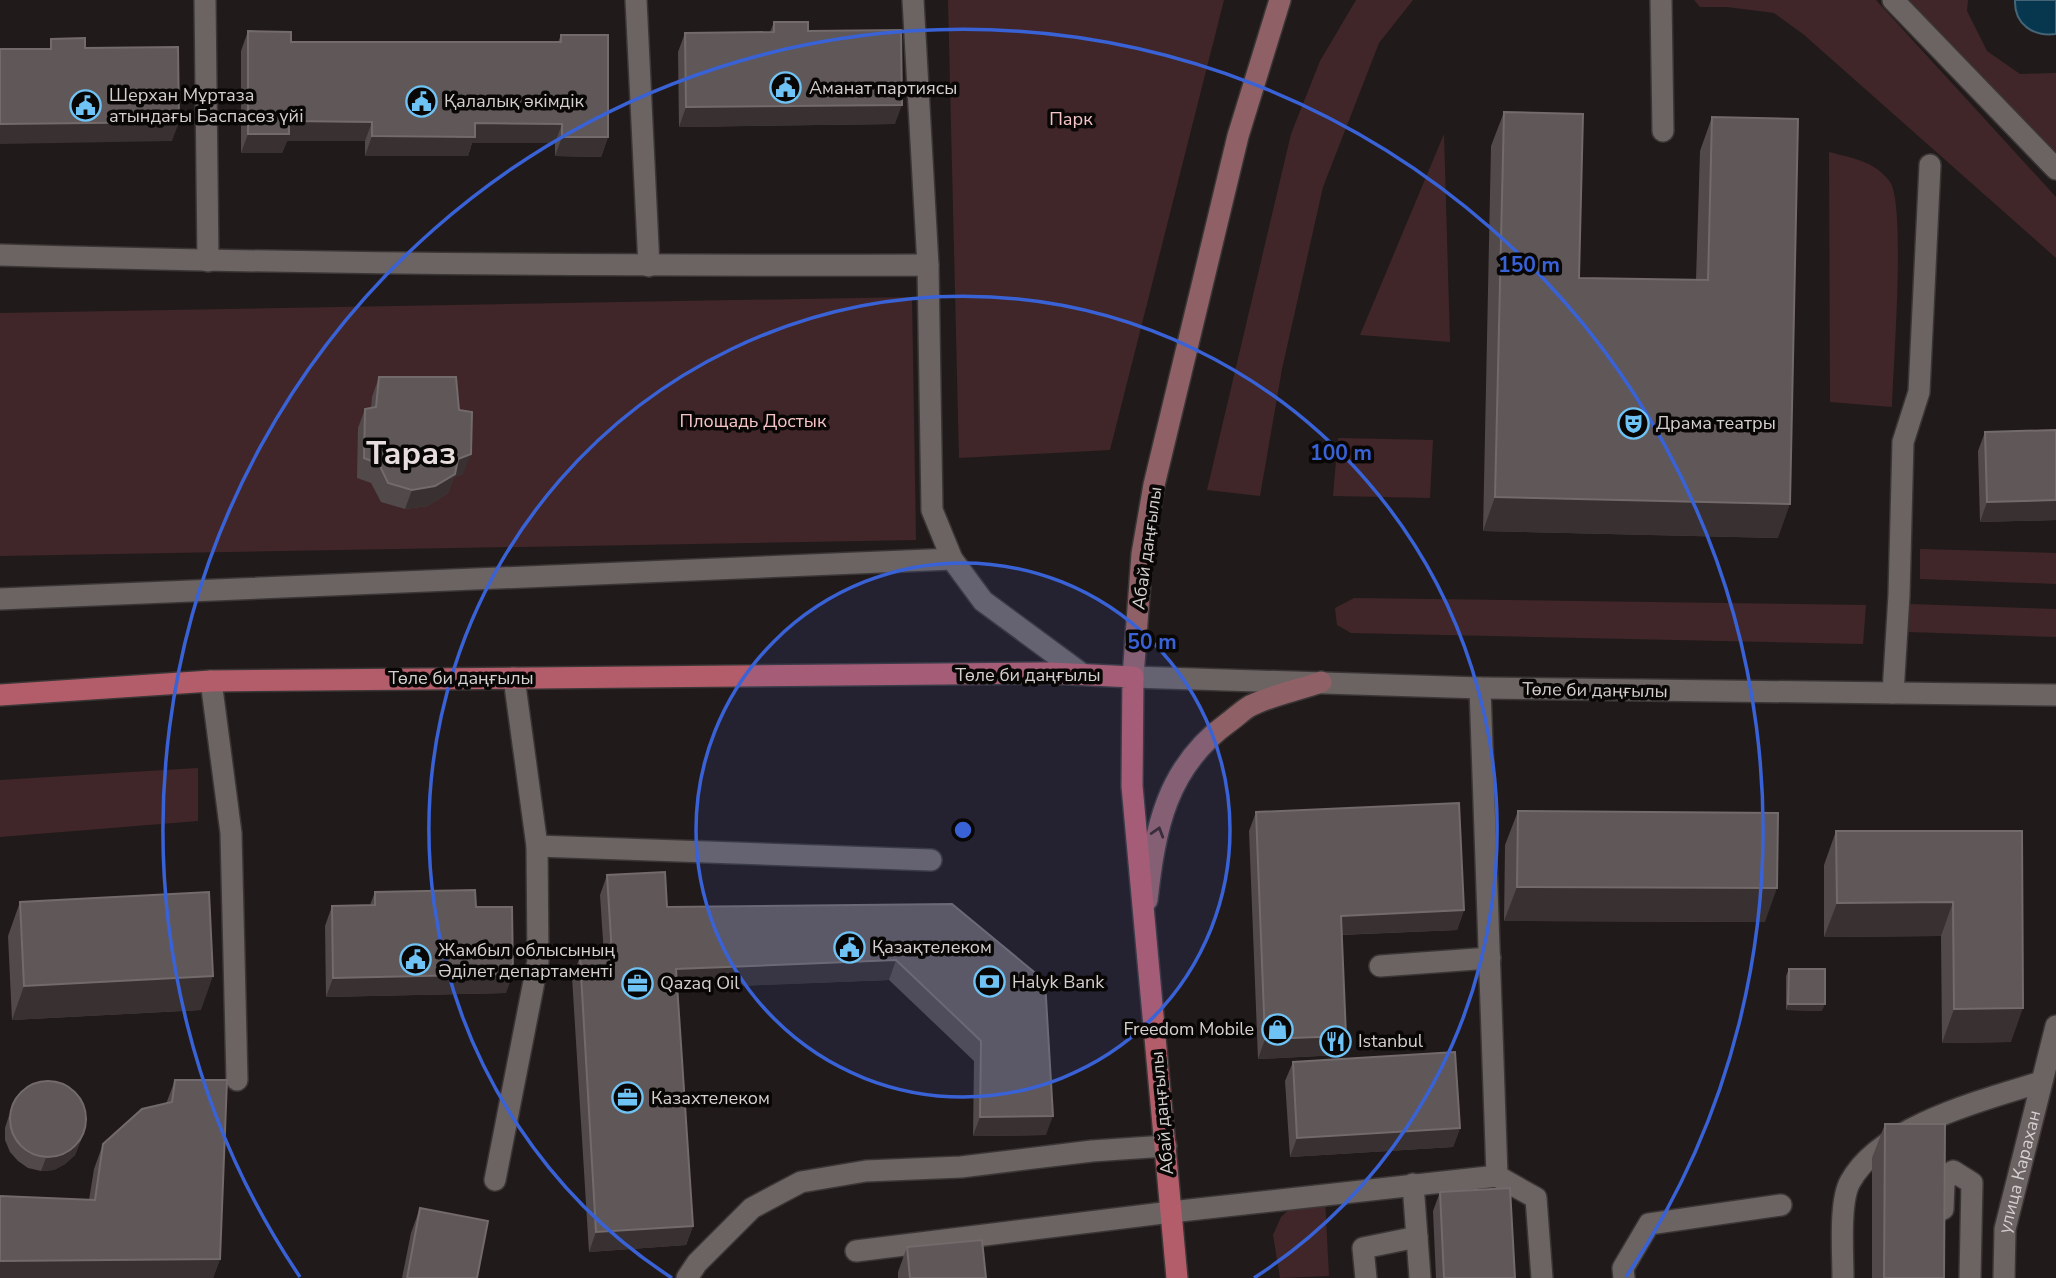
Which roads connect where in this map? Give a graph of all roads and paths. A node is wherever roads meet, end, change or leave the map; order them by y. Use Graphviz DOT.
graph roads {
  1 [pos="205,0"];
  2 [pos="636,0"];
  3 [pos="913,0"];
  4 [pos="1280,0"];
  5 [pos="1661,0"];
  6 [pos="1893,0"];
  7 [pos="1663,131"];
  8 [pos="1930,165"];
  9 [pos="2056,169"];
  10 [pos="0,256"];
  11 [pos="208,261"];
  12 [pos="928,265"];
  13 [pos="649,266"];
  14 [pos="952,559"];
  15 [pos="0,599"];
  16 [pos="1082,674"];
  17 [pos="1133,677"];
  18 [pos="514,678"];
  19 [pos="211,681"];
  20 [pos="1321,682"];
  21 [pos="1480,688"];
  22 [pos="1893,693"];
  23 [pos="0,695"];
  24 [pos="2056,695"];
  25 [pos="537,846"];
  26 [pos="931,860"];
  27 [pos="1145,923"];
  28 [pos="1490,958"];
  29 [pos="1380,966"];
  30 [pos="2056,1026"];
  31 [pos="237,1080"];
  32 [pos="2041,1082"];
  33 [pos="1166,1146"];
  34 [pos="1497,1176"];
  35 [pos="495,1180"];
  36 [pos="1413,1184"];
  37 [pos="1781,1205"];
  38 [pos="1171,1212"];
  39 [pos="1943,1223"];
  40 [pos="1417,1237"];
  41 [pos="856,1251"];
  42 [pos="687,1278"];
  43 [pos="1177,1278"];
  44 [pos="1366,1278"];
  45 [pos="1420,1278"];
  46 [pos="1542,1278"];
  47 [pos="1624,1278"];
  48 [pos="1843,1278"];
  49 [pos="1970,1278"];
  50 [pos="2004,1278"];
  1 -- 11 [label="street"];
  2 -- 13 [label="street"];
  3 -- 12 [label="street"];
  4 -- 17 [label="main road, Абай даңғылы"];
  5 -- 7 [label="street"];
  6 -- 9 [label="street"];
  8 -- 22 [label="street"];
  10 -- 11 [label="street"];
  11 -- 13 [label="street"];
  12 -- 13 [label="street"];
  12 -- 14 [label="street"];
  14 -- 15 [label="street"];
  14 -- 16 [label="street"];
  16 -- 17 [label="main road, Төле би даңғылы"];
  16 -- 18 [label="main road, Төле би даңғылы"];
  17 -- 20 [label="street, Төле би даңғылы"];
  17 -- 27 [label="main road, Абай даңғылы"];
  18 -- 19 [label="main road, Төле би даңғылы"];
  18 -- 25 [label="street"];
  19 -- 23 [label="main road, Төле би даңғылы"];
  19 -- 31 [label="street"];
  20 -- 21 [label="street, Төле би даңғылы"];
  27 -- 20 [label="main road, one-way"];
  21 -- 22 [label="street, Төле би даңғылы"];
  21 -- 28 [label="street"];
  22 -- 24 [label="street, Төле би даңғылы"];
  25 -- 26 [label="street"];
  25 -- 35 [label="street"];
  27 -- 33 [label="main road, Абай даңғылы"];
  28 -- 29 [label="street"];
  28 -- 34 [label="street"];
  30 -- 32 [label="street, улица Карахан"];
  32 -- 48 [label="street"];
  32 -- 50 [label="street, улица Карахан"];
  33 -- 38 [label="main road, Абай даңғылы"];
  33 -- 42 [label="street"];
  34 -- 36 [label="street"];
  34 -- 46 [label="street"];
  36 -- 38 [label="street"];
  36 -- 40 [label="street"];
  37 -- 47 [label="street"];
  38 -- 41 [label="street"];
  38 -- 43 [label="main road, Абай даңғылы"];
  39 -- 49 [label="street"];
  40 -- 44 [label="street"];
  40 -- 45 [label="street"];
}
